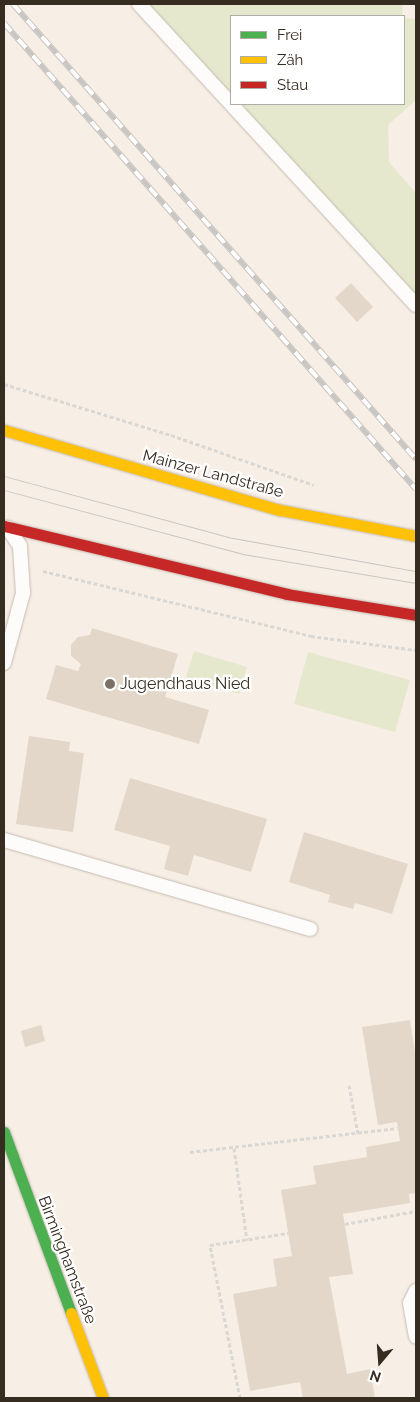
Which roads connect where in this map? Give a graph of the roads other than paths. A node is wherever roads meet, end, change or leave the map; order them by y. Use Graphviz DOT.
graph roads {
  1 [pos="138,4"];
  2 [pos="230,104"];
  3 [pos="231,105"];
  4 [pos="416,305"];
  5 [pos="4,430"];
  6 [pos="5,526"];
  7 [pos="416,536"];
  8 [pos="416,615"];
  9 [pos="4,663"];
  10 [pos="4,840"];
  11 [pos="310,929"];
  12 [pos="4,1132"];
  13 [pos="416,1291"];
  14 [pos="416,1336"];
  15 [pos="103,1398"];
  1 -- 2 [label="lane"];
  3 -- 4 [label="lane"];
  5 -- 7 [label="main road, Mainzer Landstraße"];
  6 -- 8 [label="main road"];
  6 -- 9 [label="lane"];
  10 -- 11 [label="lane"];
  12 -- 15 [label="main road, Birminghamstraße"];
  13 -- 14 [label="lane"];
}
